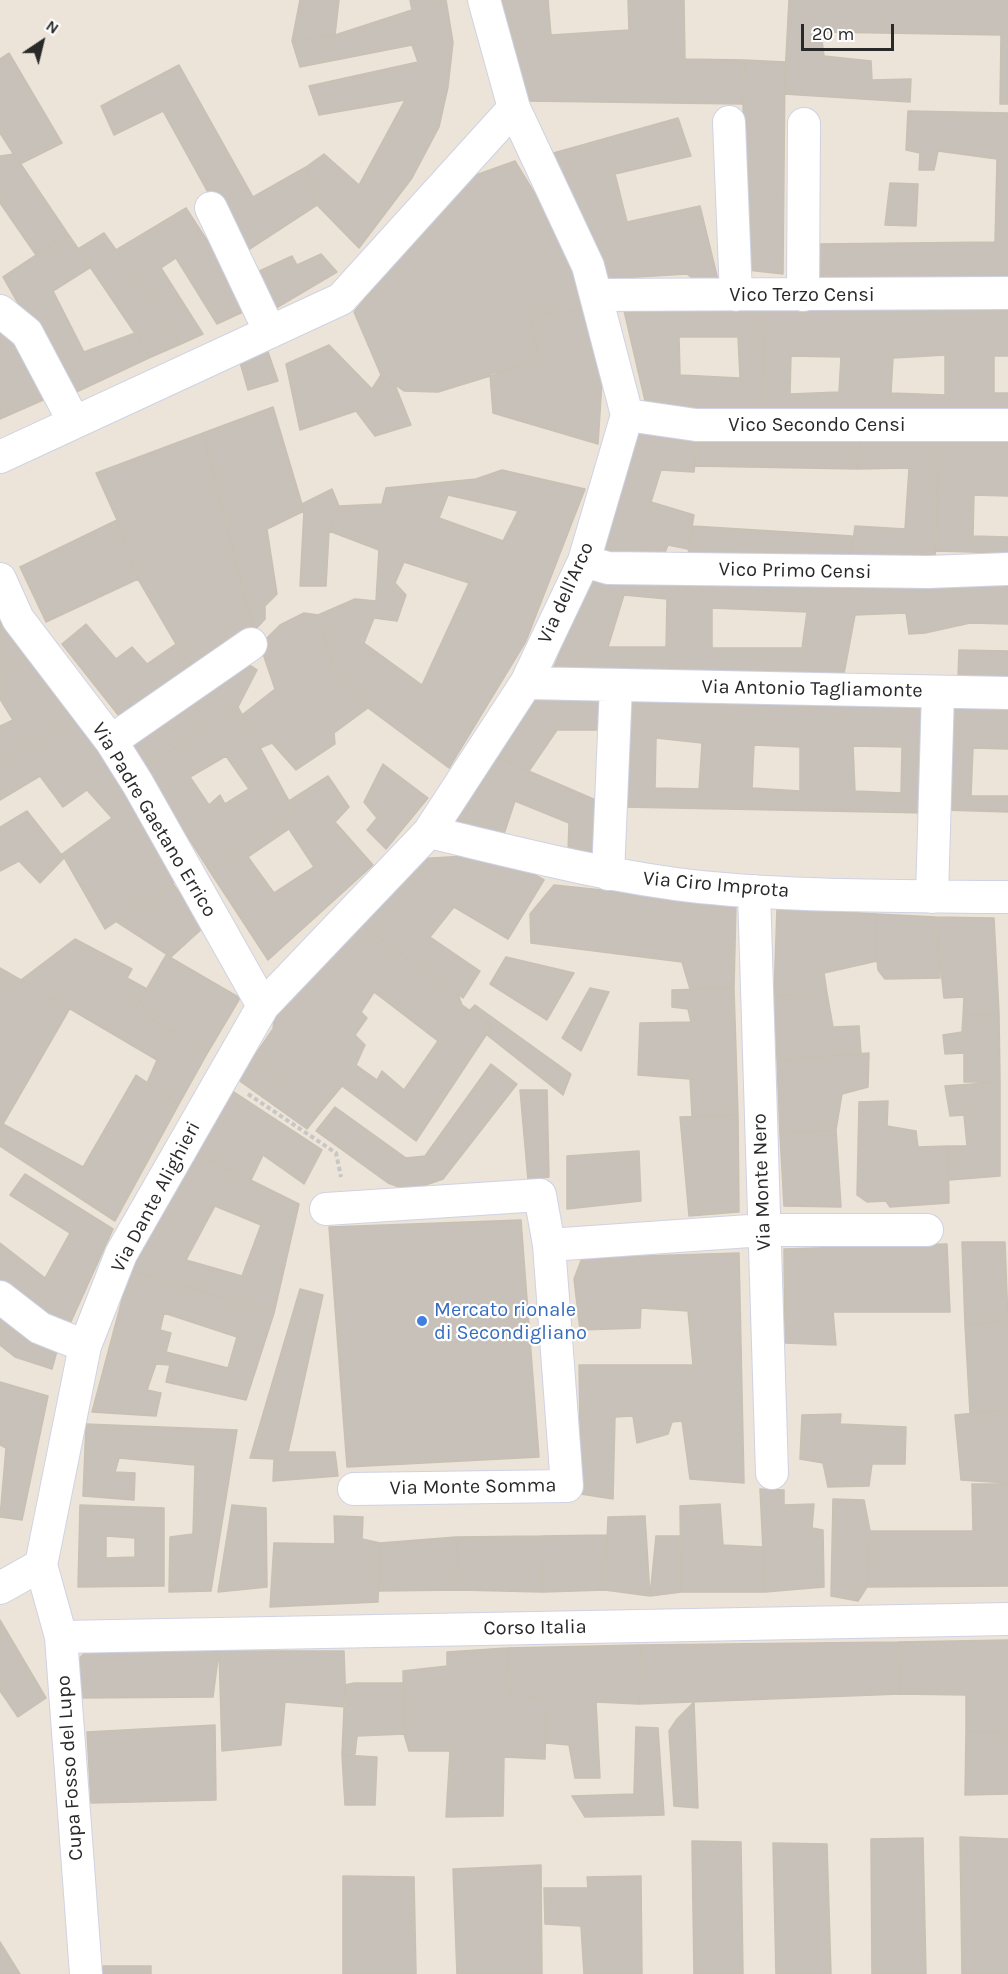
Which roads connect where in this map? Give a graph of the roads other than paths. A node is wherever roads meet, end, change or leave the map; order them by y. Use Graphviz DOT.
graph roads {
  1 [pos="484,0"];
  2 [pos="514,108"];
  3 [pos="729,122"];
  4 [pos="804,124"];
  5 [pos="211,208"];
  6 [pos="1008,292"];
  7 [pos="597,295"];
  8 [pos="736,295"];
  9 [pos="803,295"];
  10 [pos="0,311"];
  11 [pos="270,332"];
  12 [pos="627,415"];
  13 [pos="74,422"];
  14 [pos="1008,425"];
  15 [pos="0,457"];
  16 [pos="584,561"];
  17 [pos="1008,569"];
  18 [pos="0,579"];
  19 [pos="251,644"];
  20 [pos="526,683"];
  21 [pos="616,686"];
  22 [pos="938,692"];
  23 [pos="1008,693"];
  24 [pos="111,741"];
  25 [pos="429,831"];
  26 [pos="608,874"];
  27 [pos="754,891"];
  28 [pos="932,897"];
  29 [pos="1008,897"];
  30 [pos="263,1006"];
  31 [pos="336,1209"];
  32 [pos="764,1230"];
  33 [pos="927,1230"];
  34 [pos="549,1245"];
  35 [pos="0,1297"];
  36 [pos="85,1346"];
  37 [pos="772,1473"];
  38 [pos="354,1489"];
  39 [pos="41,1565"];
  40 [pos="0,1588"];
  41 [pos="1008,1619"];
  42 [pos="61,1637"];
  43 [pos="86,1974"];
  1 -- 2 [label="street"];
  2 -- 7 [label="street"];
  2 -- 11 [label="street"];
  3 -- 8 [label="street"];
  4 -- 9 [label="street"];
  5 -- 11 [label="street"];
  6 -- 9 [label="street, Vico Terzo Censi"];
  7 -- 8 [label="street, Vico Terzo Censi"];
  7 -- 12 [label="street"];
  8 -- 9 [label="street, Vico Terzo Censi"];
  10 -- 13 [label="street"];
  11 -- 13 [label="street"];
  12 -- 14 [label="street, Vico Secondo Censi"];
  12 -- 16 [label="street, Via dell'Arco"];
  13 -- 15 [label="street"];
  16 -- 17 [label="street, Vico Primo Censi"];
  16 -- 20 [label="street, Via dell'Arco"];
  18 -- 24 [label="street, Via Padre Gaetano Errico"];
  19 -- 24 [label="street"];
  20 -- 21 [label="street, Via Antonio Tagliamonte"];
  20 -- 25 [label="street, Via dell'Arco"];
  21 -- 22 [label="street, Via Antonio Tagliamonte"];
  21 -- 26 [label="street"];
  22 -- 23 [label="street, Via Antonio Tagliamonte"];
  22 -- 28 [label="street"];
  24 -- 30 [label="street, Via Padre Gaetano Errico"];
  25 -- 26 [label="street, Via Ciro Improta"];
  25 -- 30 [label="street, Via dell'Arco"];
  26 -- 27 [label="street, Via Ciro Improta"];
  27 -- 28 [label="street, Via Ciro Improta"];
  27 -- 32 [label="street, Via Monte Nero"];
  28 -- 29 [label="street, Via Ciro Improta"];
  30 -- 36 [label="street, Via Dante Alighieri"];
  31 -- 34 [label="street, Via Monte Somma"];
  32 -- 33 [label="street"];
  32 -- 34 [label="street"];
  32 -- 37 [label="street, Via Monte Nero"];
  34 -- 38 [label="street, Via Monte Somma"];
  35 -- 36 [label="street"];
  36 -- 39 [label="street, Via Dante Alighieri"];
  39 -- 40 [label="street"];
  39 -- 42 [label="street, Cupa Fosso del Lupo"];
  41 -- 42 [label="street, Corso Italia"];
  42 -- 43 [label="street, Cupa Fosso del Lupo"];
}
